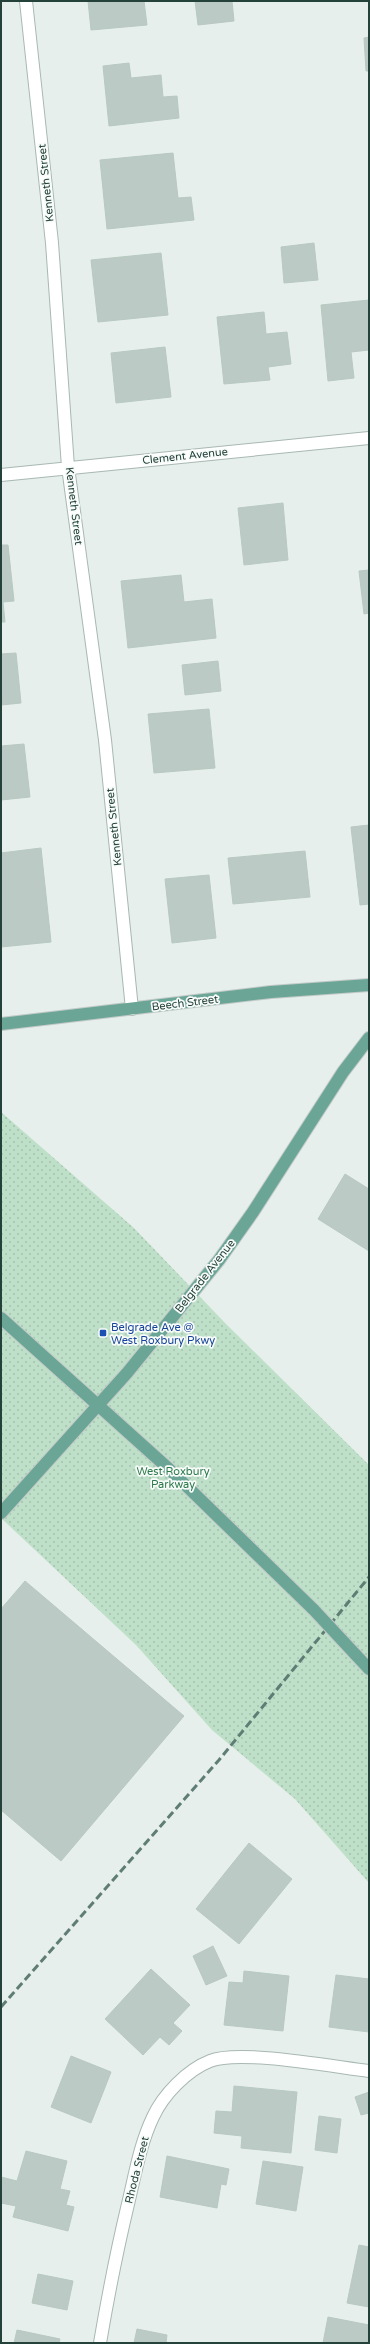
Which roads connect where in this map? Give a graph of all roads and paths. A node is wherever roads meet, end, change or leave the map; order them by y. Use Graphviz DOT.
graph roads {
  1 [pos="26,1"];
  2 [pos="369,438"];
  3 [pos="68,467"];
  4 [pos="1,475"];
  5 [pos="369,985"];
  6 [pos="132,1009"];
  7 [pos="1,1024"];
  8 [pos="369,1038"];
  9 [pos="1,1318"];
  10 [pos="98,1405"];
  11 [pos="1,1514"];
  12 [pos="369,1669"];
  13 [pos="369,2071"];
  14 [pos="100,2343"];
  1 -- 3 [label="street, Kenneth Street"];
  2 -- 3 [label="street, Clement Avenue"];
  3 -- 4 [label="street, Clement Avenue"];
  3 -- 6 [label="street, Kenneth Street"];
  5 -- 6 [label="main road, Beech Street"];
  6 -- 7 [label="main road, Beech Street"];
  8 -- 10 [label="main road, Belgrade Avenue"];
  9 -- 10 [label="main road"];
  10 -- 11 [label="main road, Belgrade Avenue"];
  10 -- 12 [label="main road, bridge"];
  13 -- 14 [label="street, Rhoda Street"];
}
